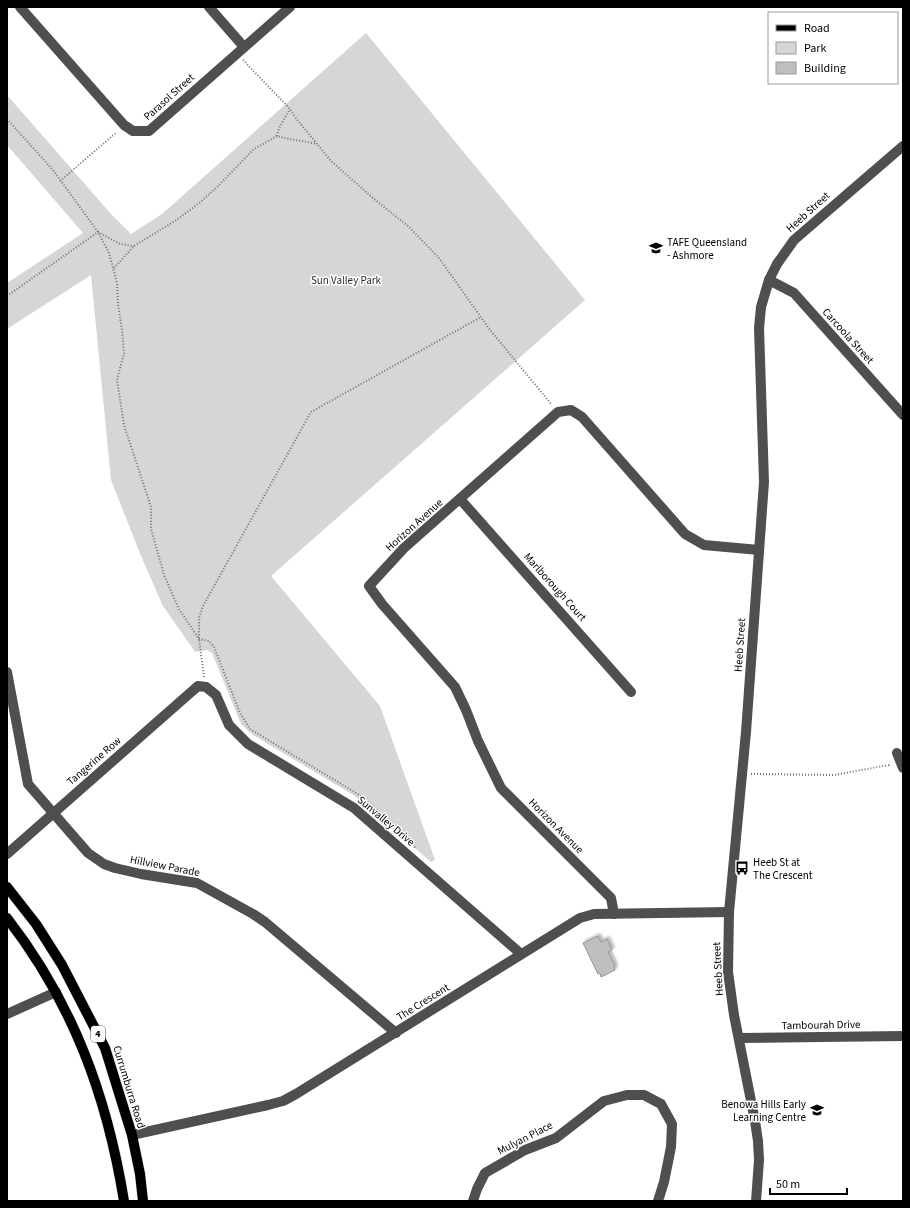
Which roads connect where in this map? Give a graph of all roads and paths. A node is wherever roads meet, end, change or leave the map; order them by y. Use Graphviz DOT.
graph roads {
  1 [pos="20,7"];
  2 [pos="209,7"];
  3 [pos="290,7"];
  4 [pos="240,50"];
  5 [pos="290,109"];
  6 [pos="7,119"];
  7 [pos="124,125"];
  8 [pos="277,136"];
  9 [pos="318,144"];
  10 [pos="903,146"];
  11 [pos="60,181"];
  12 [pos="98,232"];
  13 [pos="134,246"];
  14 [pos="114,268"];
  15 [pos="769,280"];
  16 [pos="7,296"];
  17 [pos="481,317"];
  18 [pos="558,412"];
  19 [pos="903,415"];
  20 [pos="460,499"];
  21 [pos="759,550"];
  22 [pos="199,638"];
  23 [pos="7,672"];
  24 [pos="202,686"];
  25 [pos="631,692"];
  26 [pos="896,753"];
  27 [pos="903,768"];
  28 [pos="742,774"];
  29 [pos="53,813"];
  30 [pos="416,850"];
  31 [pos="7,854"];
  32 [pos="7,887"];
  33 [pos="729,912"];
  34 [pos="614,914"];
  35 [pos="7,918"];
  36 [pos="521,954"];
  37 [pos="56,992"];
  38 [pos="7,1014"];
  39 [pos="396,1033"];
  40 [pos="903,1036"];
  41 [pos="739,1038"];
  42 [pos="132,1135"];
  43 [pos="124,1201"];
  44 [pos="143,1201"];
  45 [pos="473,1201"];
  46 [pos="658,1201"];
  47 [pos="756,1201"];
  1 -- 7 [label="street"];
  2 -- 4 [label="street"];
  3 -- 4 [label="street, Parasol Street"];
  4 -- 5 [label="path"];
  4 -- 7 [label="street, Parasol Street"];
  5 -- 8 [label="path"];
  5 -- 9 [label="path"];
  6 -- 11 [label="path"];
  7 -- 11 [label="path"];
  8 -- 9 [label="path"];
  8 -- 13 [label="path"];
  9 -- 17 [label="path"];
  10 -- 15 [label="street, Heeb Street"];
  11 -- 12 [label="path"];
  12 -- 13 [label="path"];
  12 -- 14 [label="path"];
  12 -- 16 [label="path"];
  13 -- 14 [label="path"];
  14 -- 22 [label="path"];
  15 -- 19 [label="street, Carcoola Street"];
  15 -- 21 [label="street, Heeb Street"];
  17 -- 18 [label="path"];
  17 -- 22 [label="path"];
  18 -- 20 [label="street, Horizon Avenue"];
  18 -- 21 [label="street"];
  20 -- 25 [label="street, Marlborough Court"];
  20 -- 34 [label="street, Horizon Avenue"];
  21 -- 28 [label="street, Heeb Street"];
  22 -- 24 [label="path"];
  22 -- 30 [label="path"];
  23 -- 29 [label="street, Hillview Parade"];
  24 -- 29 [label="street, Tangerine Row"];
  24 -- 36 [label="street, Sunvalley Drive"];
  26 -- 27 [label="street"];
  26 -- 28 [label="path"];
  28 -- 33 [label="street, Heeb Street"];
  29 -- 31 [label="street, Tangerine Row"];
  29 -- 39 [label="street, Hillview Parade"];
  32 -- 42 [label="main road, Currumburra Road / 4"];
  33 -- 34 [label="street, The Crescent"];
  33 -- 41 [label="street, Heeb Street"];
  34 -- 36 [label="street, The Crescent"];
  35 -- 37 [label="main road, 4"];
  36 -- 39 [label="street, The Crescent"];
  37 -- 38 [label="street"];
  37 -- 43 [label="main road, 4"];
  39 -- 42 [label="street, The Crescent"];
  40 -- 41 [label="street, Tambourah Drive"];
  41 -- 47 [label="street, Heeb Street"];
  42 -- 44 [label="main road, Currumburra Road / 4"];
  45 -- 46 [label="street, Mulyan Place"];
}
